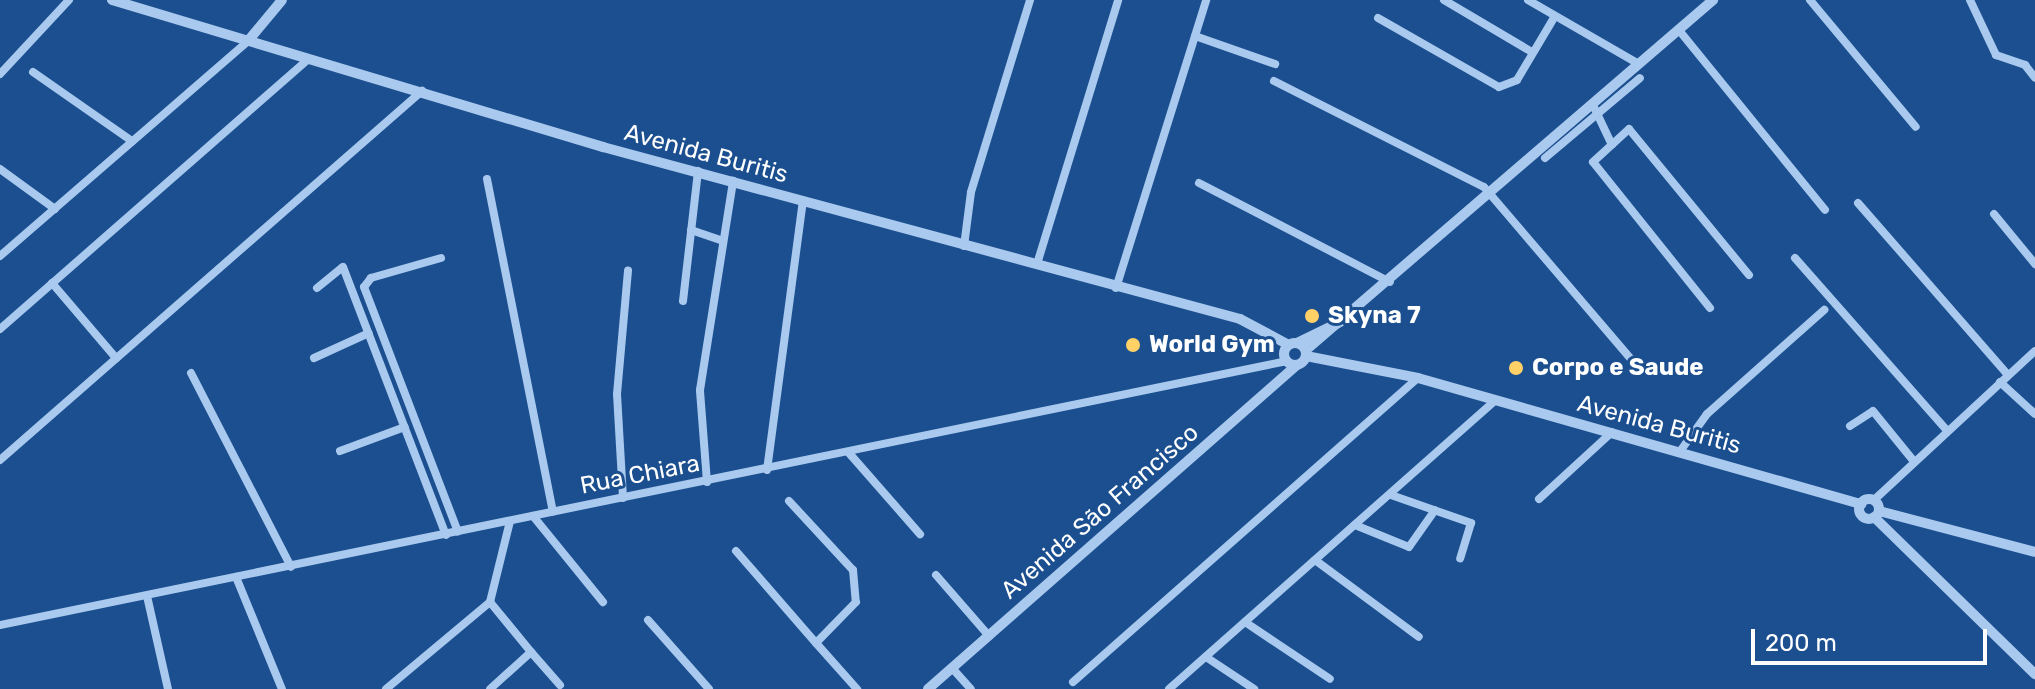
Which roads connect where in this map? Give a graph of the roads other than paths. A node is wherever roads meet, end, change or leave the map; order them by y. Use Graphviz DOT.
graph roads {
  1 [pos="69,0"];
  2 [pos="112,0"];
  3 [pos="282,0"];
  4 [pos="1030,0"];
  5 [pos="1118,0"];
  6 [pos="1206,0"];
  7 [pos="1444,0"];
  8 [pos="1528,0"];
  9 [pos="1713,0"];
  10 [pos="1810,0"];
  11 [pos="1970,0"];
  12 [pos="1555,16"];
  13 [pos="1378,18"];
  14 [pos="1678,29"];
  15 [pos="1195,36"];
  16 [pos="248,41"];
  17 [pos="1532,52"];
  18 [pos="308,59"];
  19 [pos="1275,64"];
  20 [pos="1639,64"];
  21 [pos="33,72"];
  22 [pos="0,74"];
  23 [pos="1640,78"];
  24 [pos="2035,78"];
  25 [pos="1274,81"];
  26 [pos="422,91"];
  27 [pos="1593,105"];
  28 [pos="1599,116"];
  29 [pos="1916,127"];
  30 [pos="132,141"];
  31 [pos="1612,145"];
  32 [pos="1545,158"];
  33 [pos="0,169"];
  34 [pos="698,171"];
  35 [pos="487,179"];
  36 [pos="733,181"];
  37 [pos="1199,183"];
  38 [pos="1492,193"];
  39 [pos="1858,203"];
  40 [pos="802,206"];
  41 [pos="55,209"];
  42 [pos="1825,210"];
  43 [pos="1994,214"];
  44 [pos="691,230"];
  45 [pos="720,240"];
  46 [pos="964,246"];
  47 [pos="0,256"];
  48 [pos="441,258"];
  49 [pos="1795,258"];
  50 [pos="1037,264"];
  51 [pos="2035,264"];
  52 [pos="628,270"];
  53 [pos="1749,275"];
  54 [pos="52,283"];
  55 [pos="1391,283"];
  56 [pos="317,288"];
  57 [pos="1116,288"];
  58 [pos="683,301"];
  59 [pos="1710,308"];
  60 [pos="1824,310"];
  61 [pos="0,329"];
  62 [pos="369,333"];
  63 [pos="1299,349"];
  64 [pos="2035,351"];
  65 [pos="116,358"];
  66 [pos="314,358"];
  67 [pos="1292,363"];
  68 [pos="1637,366"];
  69 [pos="191,373"];
  70 [pos="2008,375"];
  71 [pos="1418,378"];
  72 [pos="2000,382"];
  73 [pos="1494,401"];
  74 [pos="2035,414"];
  75 [pos="1850,426"];
  76 [pos="405,427"];
  77 [pos="1946,429"];
  78 [pos="1612,432"];
  79 [pos="1681,450"];
  80 [pos="340,451"];
  81 [pos="849,453"];
  82 [pos="1912,459"];
  83 [pos="0,460"];
  84 [pos="767,470"];
  85 [pos="707,482"];
  86 [pos="1391,495"];
  87 [pos="623,498"];
  88 [pos="1539,499"];
  89 [pos="1874,500"];
  90 [pos="789,501"];
  91 [pos="1861,504"];
  92 [pos="1435,510"];
  93 [pos="553,512"];
  94 [pos="1876,514"];
  95 [pos="533,516"];
  96 [pos="510,521"];
  97 [pos="1355,525"];
  98 [pos="458,532"];
  99 [pos="920,534"];
  100 [pos="446,535"];
  101 [pos="736,551"];
  102 [pos="2035,552"];
  103 [pos="1460,558"];
  104 [pos="1315,560"];
  105 [pos="291,567"];
  106 [pos="936,575"];
  107 [pos="236,577"];
  108 [pos="147,596"];
  109 [pos="490,602"];
  110 [pos="603,602"];
  111 [pos="648,620"];
  112 [pos="1245,622"];
  113 [pos="0,625"];
  114 [pos="989,636"];
  115 [pos="1419,637"];
  116 [pos="816,643"];
  117 [pos="531,652"];
  118 [pos="1206,657"];
  119 [pos="952,668"];
  120 [pos="2035,674"];
  121 [pos="1330,679"];
  122 [pos="1073,682"];
  123 [pos="560,685"];
  124 [pos="168,689"];
  125 [pos="282,689"];
  126 [pos="386,689"];
  127 [pos="490,689"];
  128 [pos="709,689"];
  129 [pos="857,689"];
  130 [pos="929,689"];
  131 [pos="971,689"];
  132 [pos="1169,689"];
  133 [pos="1254,689"];
  1 -- 22 [label="street"];
  2 -- 16 [label="street, Avenida Buritis"];
  3 -- 16 [label="street"];
  4 -- 46 [label="street"];
  5 -- 50 [label="street"];
  6 -- 15 [label="street"];
  7 -- 17 [label="street"];
  8 -- 12 [label="street"];
  9 -- 14 [label="street"];
  10 -- 29 [label="street"];
  11 -- 24 [label="street"];
  12 -- 17 [label="street"];
  12 -- 20 [label="street"];
  13 -- 17 [label="street"];
  14 -- 20 [label="street"];
  14 -- 42 [label="street"];
  15 -- 19 [label="street"];
  15 -- 57 [label="street"];
  16 -- 18 [label="street, Avenida Buritis"];
  16 -- 30 [label="street"];
  18 -- 26 [label="street, Avenida Buritis"];
  18 -- 54 [label="street"];
  20 -- 27 [label="street"];
  21 -- 30 [label="street"];
  23 -- 28 [label="street"];
  25 -- 38 [label="street"];
  26 -- 34 [label="street, Avenida Buritis"];
  26 -- 65 [label="street"];
  27 -- 28 [label="street"];
  27 -- 38 [label="street"];
  28 -- 31 [label="street"];
  28 -- 32 [label="street"];
  30 -- 41 [label="street"];
  31 -- 53 [label="street"];
  31 -- 59 [label="street"];
  33 -- 41 [label="street"];
  34 -- 36 [label="street, Avenida Buritis"];
  34 -- 44 [label="street"];
  35 -- 93 [label="street"];
  36 -- 40 [label="street, Avenida Buritis"];
  36 -- 45 [label="street"];
  37 -- 55 [label="street"];
  38 -- 55 [label="street"];
  38 -- 68 [label="street"];
  39 -- 70 [label="street"];
  40 -- 46 [label="street, Avenida Buritis"];
  40 -- 84 [label="street"];
  41 -- 47 [label="street"];
  43 -- 51 [label="street"];
  44 -- 45 [label="street"];
  44 -- 58 [label="street"];
  45 -- 85 [label="street"];
  46 -- 50 [label="street, Avenida Buritis"];
  48 -- 98 [label="street"];
  49 -- 77 [label="street"];
  50 -- 57 [label="street, Avenida Buritis"];
  52 -- 87 [label="street"];
  54 -- 61 [label="street"];
  54 -- 65 [label="street"];
  55 -- 63 [label="street"];
  56 -- 62 [label="street"];
  57 -- 63 [label="street, Avenida Buritis"];
  60 -- 79 [label="street"];
  62 -- 66 [label="street"];
  62 -- 76 [label="street"];
  63 -- 67 [label="street, Avenida São Francisco"];
  63 -- 67 [label="street"];
  63 -- 71 [label="street, Avenida Buritis"];
  64 -- 70 [label="street"];
  65 -- 83 [label="street"];
  67 -- 81 [label="street, Rua Chiara"];
  67 -- 114 [label="street, Avenida São Francisco"];
  69 -- 105 [label="street"];
  70 -- 72 [label="street"];
  71 -- 73 [label="street, Avenida Buritis"];
  71 -- 122 [label="street"];
  72 -- 74 [label="street"];
  72 -- 77 [label="street"];
  73 -- 78 [label="street, Avenida Buritis"];
  73 -- 86 [label="street"];
  75 -- 82 [label="street"];
  76 -- 80 [label="street"];
  76 -- 100 [label="street"];
  77 -- 82 [label="street"];
  78 -- 79 [label="street, Avenida Buritis"];
  78 -- 88 [label="street"];
  79 -- 91 [label="street, Avenida Buritis"];
  81 -- 84 [label="street, Rua Chiara"];
  81 -- 99 [label="street"];
  82 -- 89 [label="street"];
  84 -- 85 [label="street, Rua Chiara"];
  85 -- 87 [label="street, Rua Chiara"];
  86 -- 92 [label="street"];
  86 -- 97 [label="street"];
  87 -- 93 [label="street, Rua Chiara"];
  89 -- 91 [label="street"];
  89 -- 94 [label="street"];
  90 -- 116 [label="street"];
  91 -- 94 [label="street"];
  92 -- 97 [label="street"];
  92 -- 103 [label="street"];
  93 -- 95 [label="street, Rua Chiara"];
  94 -- 102 [label="street"];
  94 -- 120 [label="street"];
  95 -- 96 [label="street, Rua Chiara"];
  95 -- 110 [label="street"];
  96 -- 98 [label="street, Rua Chiara"];
  96 -- 109 [label="street"];
  97 -- 104 [label="street"];
  98 -- 100 [label="street, Rua Chiara"];
  100 -- 105 [label="street, Rua Chiara"];
  101 -- 116 [label="street"];
  104 -- 112 [label="street"];
  104 -- 115 [label="street"];
  105 -- 107 [label="street, Rua Chiara"];
  106 -- 114 [label="street"];
  107 -- 108 [label="street, Rua Chiara"];
  107 -- 125 [label="street"];
  108 -- 113 [label="street, Rua Chiara"];
  108 -- 124 [label="street"];
  109 -- 117 [label="street"];
  109 -- 126 [label="street"];
  111 -- 128 [label="street"];
  112 -- 118 [label="street"];
  112 -- 121 [label="street"];
  114 -- 119 [label="street, Avenida São Francisco"];
  116 -- 129 [label="street"];
  117 -- 123 [label="street"];
  117 -- 127 [label="street"];
  118 -- 132 [label="street"];
  118 -- 133 [label="street"];
  119 -- 130 [label="street, Avenida São Francisco"];
  119 -- 131 [label="street"];
}
